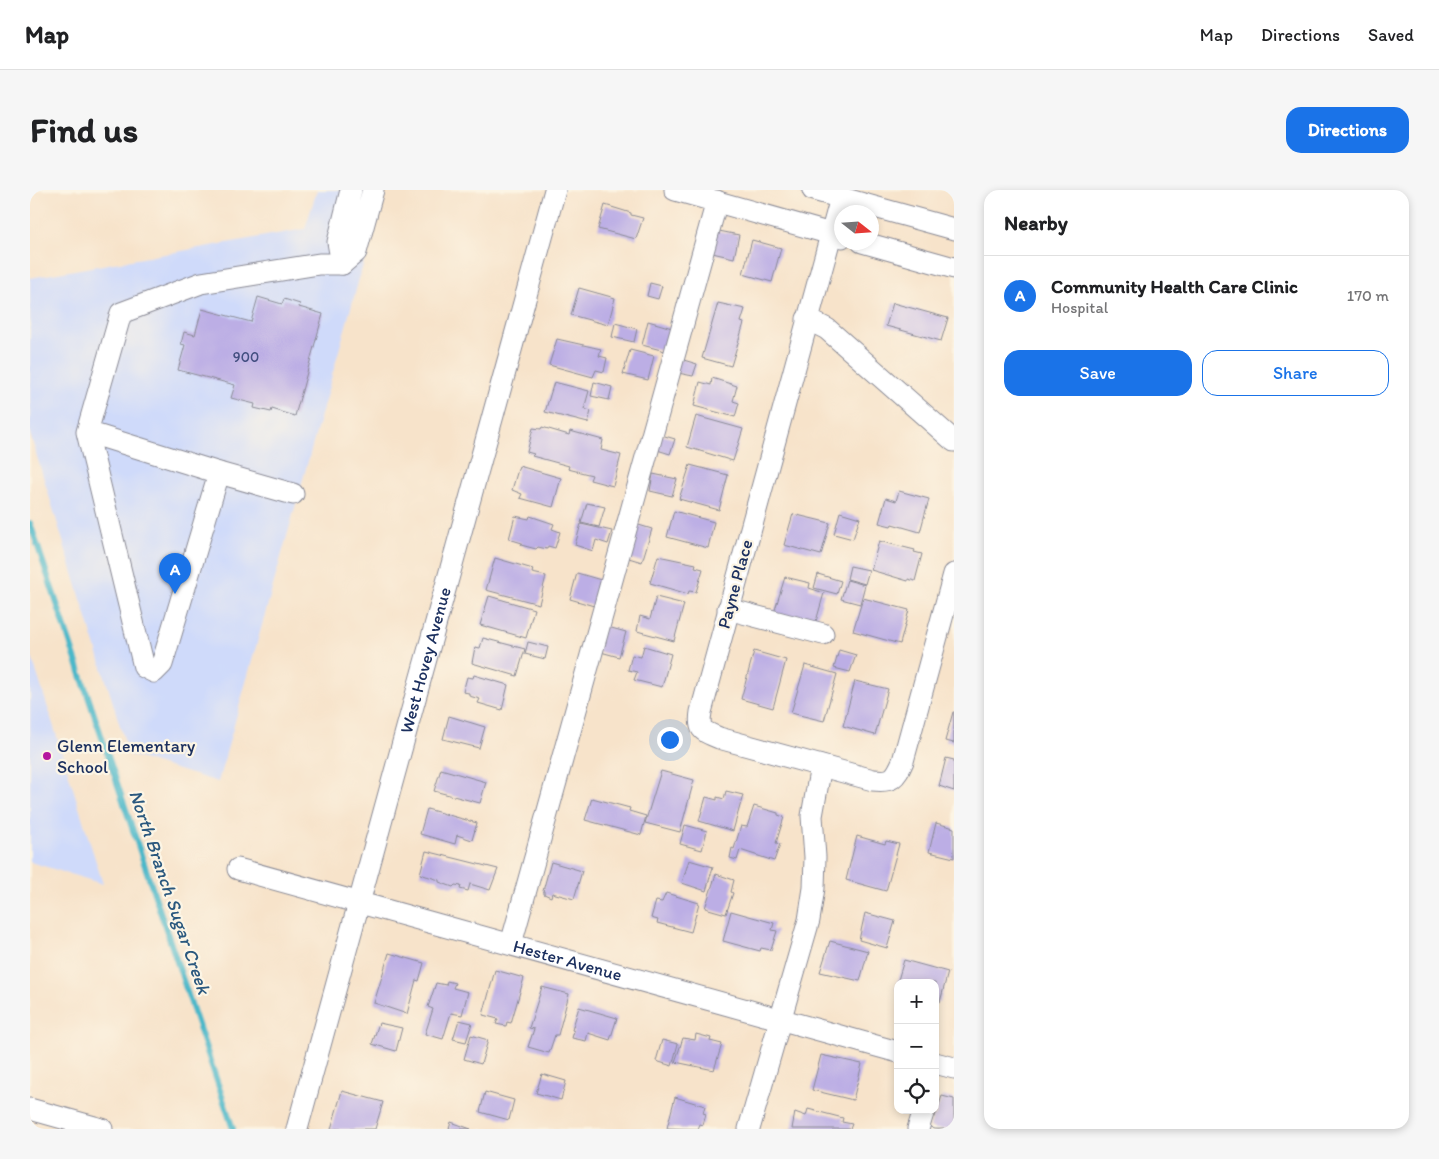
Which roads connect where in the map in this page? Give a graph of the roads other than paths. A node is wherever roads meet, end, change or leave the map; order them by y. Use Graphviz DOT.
graph roads {
  1 [pos="351,190"];
  2 [pos="373,190"];
  3 [pos="555,190"];
  4 [pos="813,190"];
  5 [pos="683,191"];
  6 [pos="841,198"];
  7 [pos="716,202"];
  8 [pos="840,205"];
  9 [pos="954,229"];
  10 [pos="834,234"];
  11 [pos="834,241"];
  12 [pos="879,247"];
  13 [pos="342,264"];
  14 [pos="954,268"];
  15 [pos="807,319"];
  16 [pos="87,432"];
  17 [pos="954,441"];
  18 [pos="219,473"];
  19 [pos="293,494"];
  20 [pos="954,574"];
  21 [pos="728,610"];
  22 [pos="822,634"];
  23 [pos="821,766"];
  24 [pos="238,869"];
  25 [pos="360,903"];
  26 [pos="511,944"];
  27 [pos="780,1019"];
  28 [pos="894,1051"];
  29 [pos="30,1109"];
  30 [pos="923,1114"];
  31 [pos="102,1129"];
  32 [pos="297,1129"];
  33 [pos="749,1129"];
  34 [pos="918,1129"];
  1 -- 13 [label="street"];
  2 -- 13 [label="street"];
  3 -- 25 [label="street, West Hovey Avenue"];
  4 -- 6 [label="street"];
  5 -- 7 [label="street"];
  6 -- 8 [label="street, Payne Place"];
  6 -- 9 [label="street"];
  7 -- 10 [label="street"];
  7 -- 26 [label="street"];
  11 -- 15 [label="street, Payne Place"];
  12 -- 14 [label="street"];
  13 -- 16 [label="street"];
  15 -- 17 [label="street"];
  15 -- 21 [label="street, Payne Place"];
  16 -- 18 [label="street"];
  16 -- 18 [label="street"];
  18 -- 19 [label="street"];
  20 -- 23 [label="street, Payne Place"];
  21 -- 22 [label="street"];
  21 -- 23 [label="street, Payne Place"];
  23 -- 27 [label="street"];
  24 -- 25 [label="street, Hester Avenue"];
  25 -- 26 [label="street, Hester Avenue"];
  25 -- 32 [label="street, West Hovey Avenue"];
  26 -- 27 [label="street, Hester Avenue"];
  27 -- 28 [label="street, Hester Avenue"];
  27 -- 33 [label="street"];
  29 -- 31 [label="street"];
  30 -- 34 [label="street"];
}
